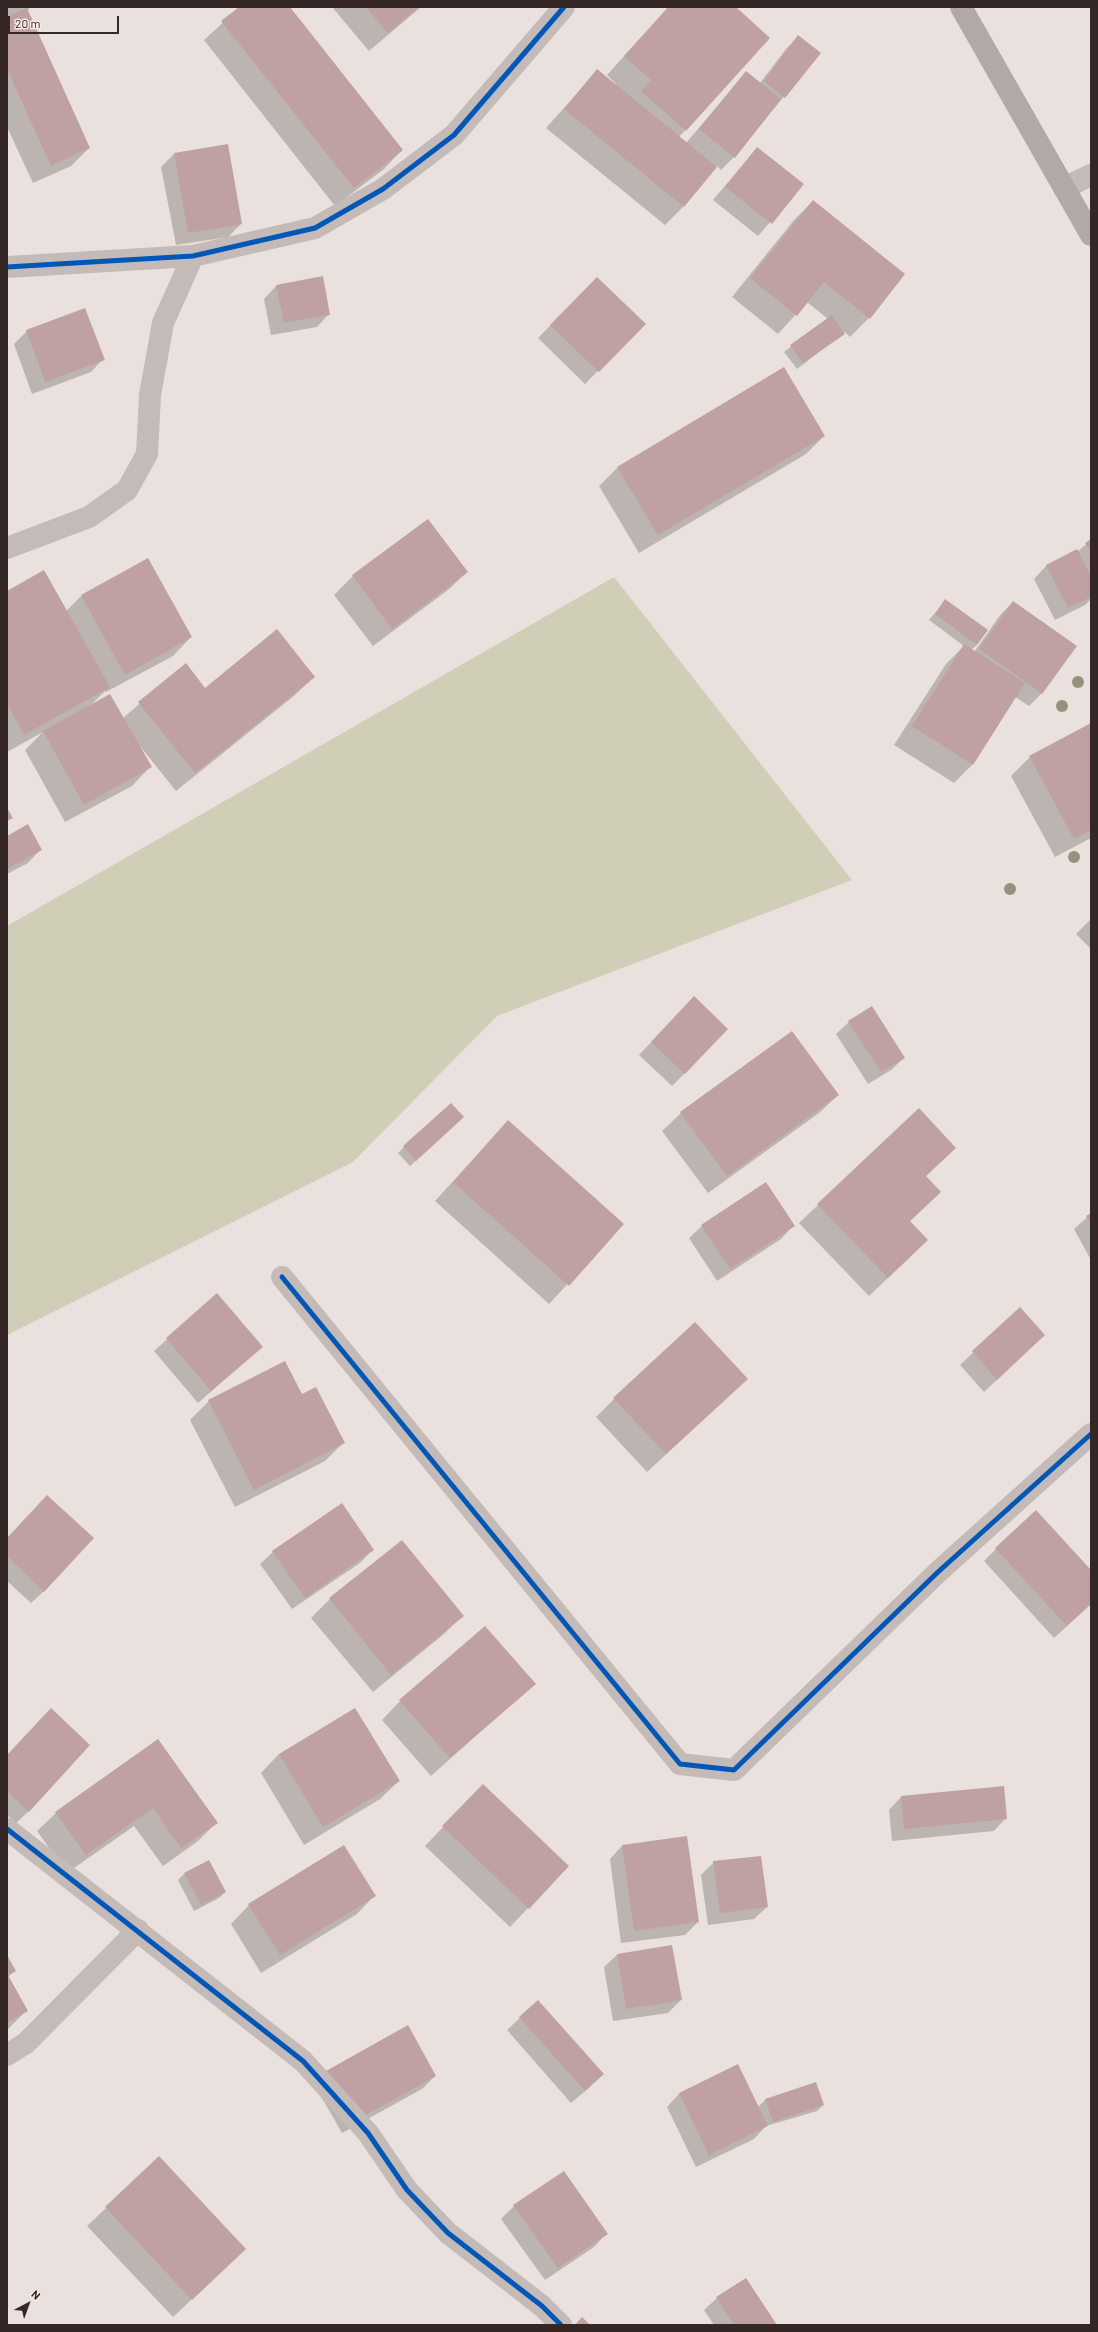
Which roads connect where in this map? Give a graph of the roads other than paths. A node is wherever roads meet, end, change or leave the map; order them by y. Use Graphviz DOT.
graph roads {
  1 [pos="564,7"];
  2 [pos="962,7"];
  3 [pos="1091,175"];
  4 [pos="1064,188"];
  5 [pos="1091,235"];
  6 [pos="193,256"];
  7 [pos="7,266"];
  8 [pos="7,548"];
  9 [pos="282,1277"];
  10 [pos="1091,1434"];
  11 [pos="7,1829"];
  12 [pos="138,1930"];
  13 [pos="7,2055"];
  14 [pos="561,2325"];
  1 -- 6 [label="street"];
  2 -- 4 [label="main road"];
  3 -- 4 [label="street"];
  4 -- 5 [label="main road"];
  6 -- 7 [label="street"];
  6 -- 8 [label="street"];
  9 -- 10 [label="street"];
  11 -- 12 [label="street"];
  12 -- 13 [label="street"];
  12 -- 14 [label="street"];
}
